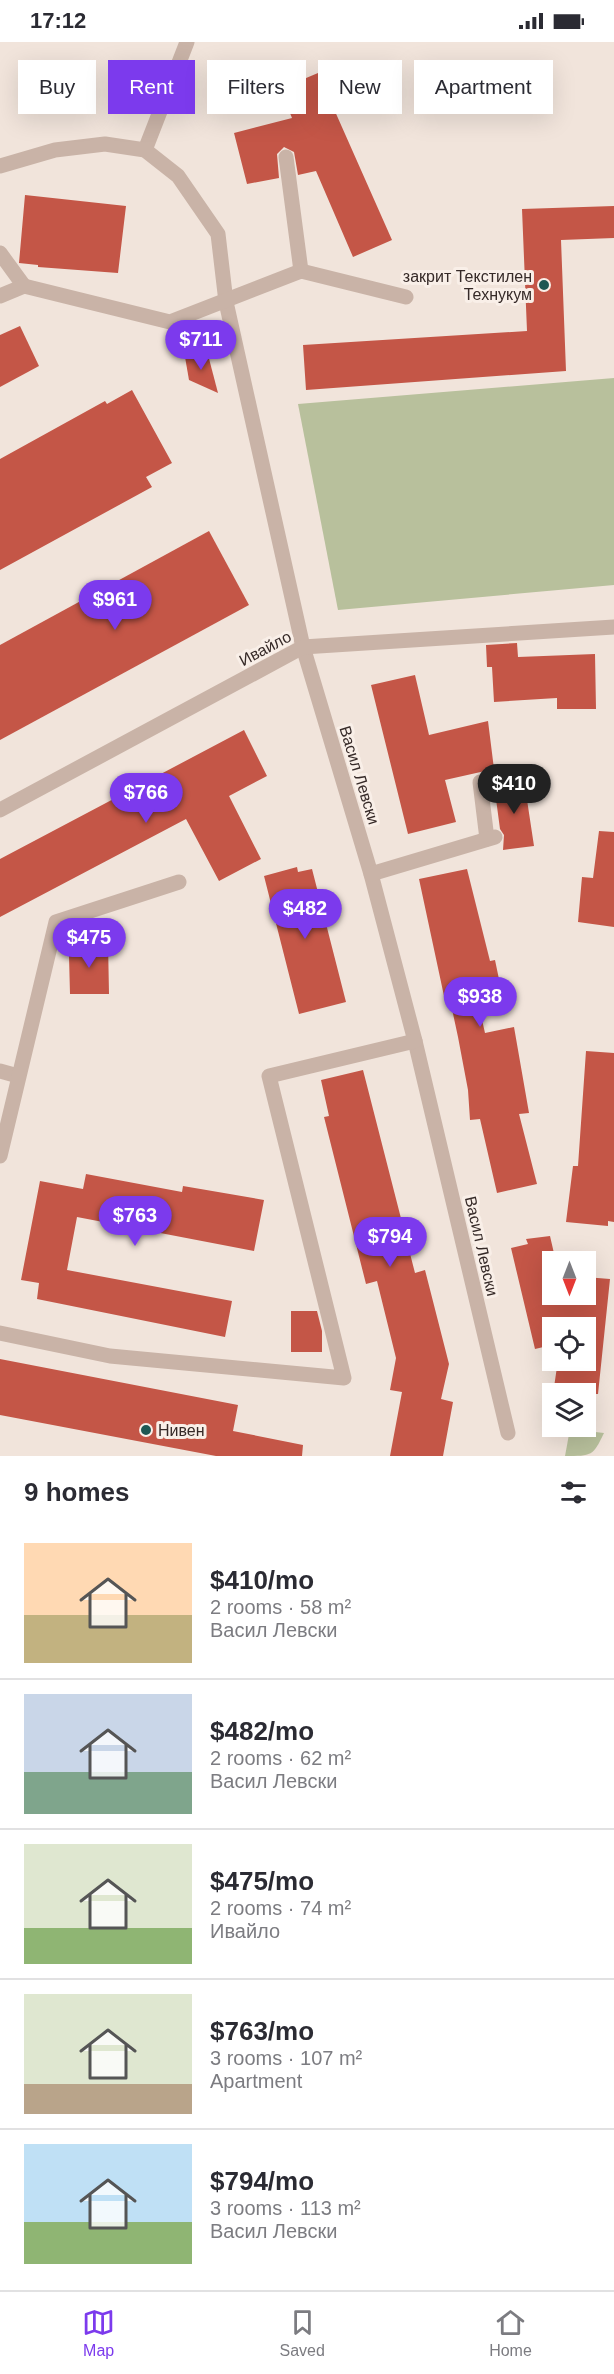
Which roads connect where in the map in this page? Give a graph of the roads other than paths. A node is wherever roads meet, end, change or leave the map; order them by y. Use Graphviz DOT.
graph roads {
  1 [pos="187,42"];
  2 [pos="144,150"];
  3 [pos="286,157"];
  4 [pos="0,166"];
  5 [pos="0,253"];
  6 [pos="301,271"];
  7 [pos="24,286"];
  8 [pos="0,296"];
  9 [pos="406,297"];
  10 [pos="226,302"];
  11 [pos="614,627"];
  12 [pos="303,647"];
  13 [pos="480,782"];
  14 [pos="0,810"];
  15 [pos="371,874"];
  16 [pos="178,882"];
  17 [pos="415,1041"];
  18 [pos="0,1071"];
  19 [pos="18,1076"];
  20 [pos="0,1156"];
  21 [pos="0,1333"];
  22 [pos="508,1433"];
  1 -- 2 [label="street"];
  2 -- 4 [label="street"];
  2 -- 10 [label="street, Васил Левски"];
  3 -- 6 [label="street"];
  5 -- 7 [label="street"];
  6 -- 9 [label="street"];
  6 -- 10 [label="street"];
  7 -- 8 [label="street"];
  7 -- 10 [label="street"];
  10 -- 12 [label="street, Васил Левски"];
  11 -- 12 [label="street, Ивайло"];
  12 -- 14 [label="street, Ивайло"];
  12 -- 15 [label="street, Васил Левски"];
  13 -- 15 [label="street"];
  15 -- 17 [label="street, Васил Левски"];
  16 -- 19 [label="street"];
  17 -- 21 [label="street"];
  17 -- 22 [label="street, Васил Левски"];
  18 -- 19 [label="street"];
  19 -- 20 [label="street"];
}
